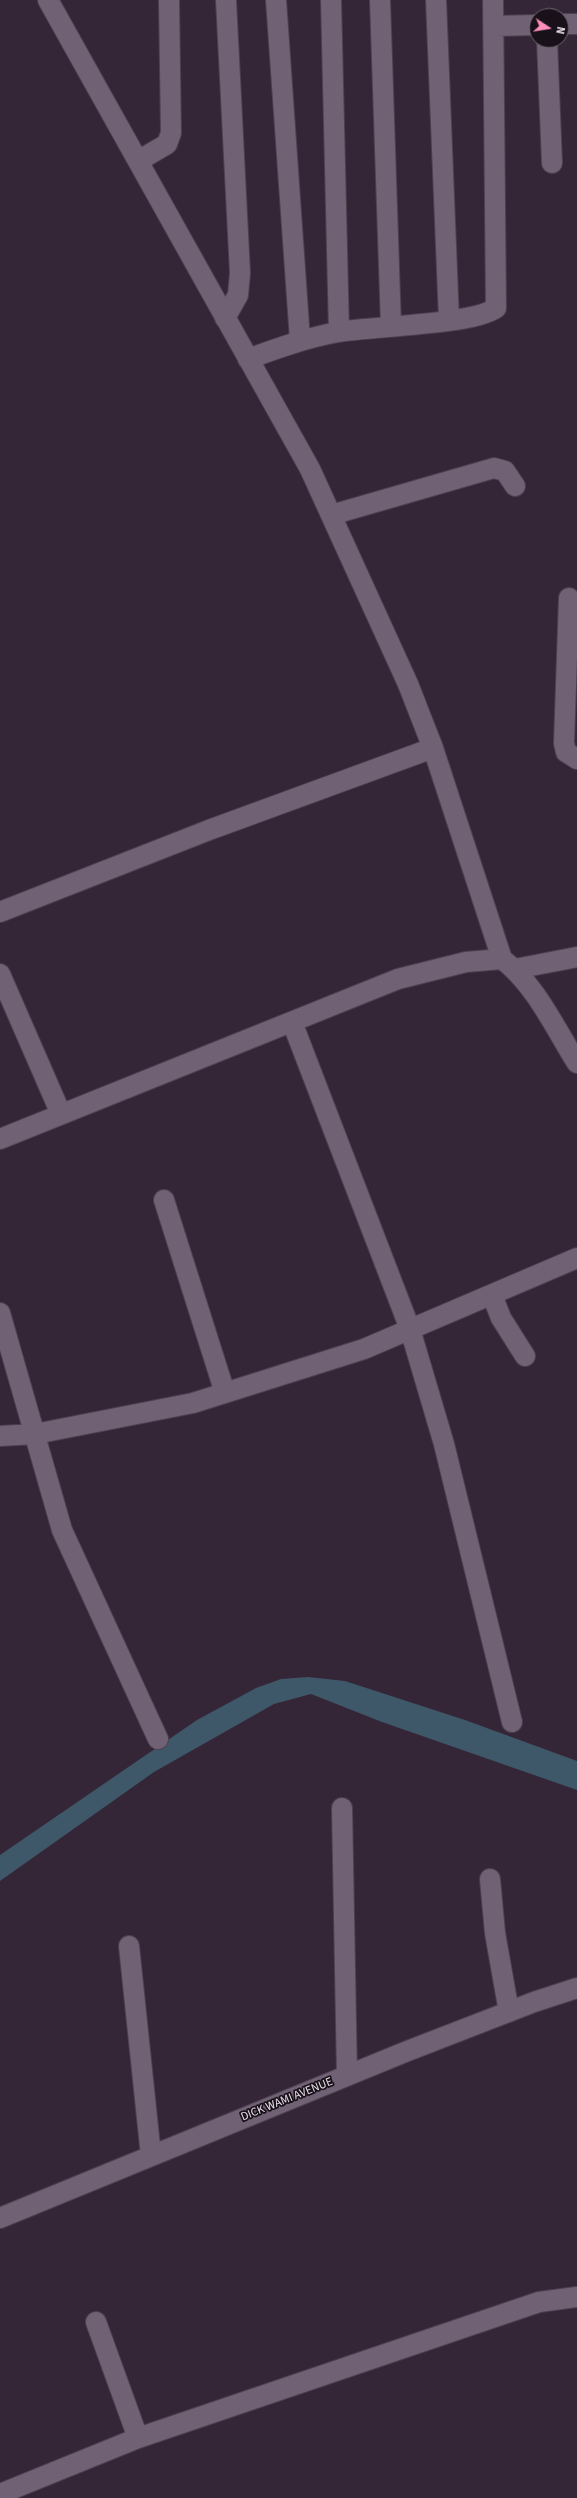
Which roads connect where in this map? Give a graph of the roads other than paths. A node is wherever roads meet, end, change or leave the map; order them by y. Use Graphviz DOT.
graph roads {
  1 [pos="48,0"];
  2 [pos="169,0"];
  3 [pos="226,0"];
  4 [pos="276,0"];
  5 [pos="331,0"];
  6 [pos="380,0"];
  7 [pos="436,0"];
  8 [pos="493,0"];
  9 [pos="529,25"];
  10 [pos="494,26"];
  11 [pos="547,48"];
  12 [pos="138,161"];
  13 [pos="552,164"];
  14 [pos="225,318"];
  15 [pos="449,320"];
  16 [pos="391,326"];
  17 [pos="339,332"];
  18 [pos="300,340"];
  19 [pos="248,359"];
  20 [pos="515,486"];
  21 [pos="331,515"];
  22 [pos="569,598"];
  23 [pos="433,748"];
  24 [pos="577,759"];
  25 [pos="0,912"];
  26 [pos="577,957"];
  27 [pos="508,964"];
  28 [pos="0,974"];
  29 [pos="292,1022"];
  30 [pos="577,1063"];
  31 [pos="61,1114"];
  32 [pos="0,1139"];
  33 [pos="164,1200"];
  34 [pos="577,1258"];
  35 [pos="492,1295"];
  36 [pos="0,1313"];
  37 [pos="410,1329"];
  38 [pos="525,1356"];
  39 [pos="225,1393"];
  40 [pos="35,1434"];
  41 [pos="0,1436"];
  42 [pos="512,1722"];
  43 [pos="158,1739"];
  44 [pos="342,1808"];
  45 [pos="490,1879"];
  46 [pos="129,1946"];
  47 [pos="577,1988"];
  48 [pos="509,2012"];
  49 [pos="347,2076"];
  50 [pos="151,2156"];
  51 [pos="0,2218"];
  52 [pos="577,2297"];
  53 [pos="96,2322"];
  54 [pos="138,2438"];
  55 [pos="0,2494"];
  1 -- 12 [label="street"];
  2 -- 12 [label="street"];
  3 -- 14 [label="street"];
  4 -- 18 [label="street"];
  5 -- 17 [label="street"];
  6 -- 16 [label="street"];
  7 -- 15 [label="street"];
  8 -- 10 [label="street"];
  9 -- 10 [label="street"];
  10 -- 15 [label="street"];
  11 -- 13 [label="street"];
  12 -- 14 [label="street"];
  14 -- 19 [label="street"];
  15 -- 16 [label="street"];
  16 -- 17 [label="street"];
  17 -- 18 [label="street"];
  18 -- 19 [label="street"];
  19 -- 21 [label="street"];
  20 -- 21 [label="street"];
  21 -- 23 [label="street"];
  22 -- 24 [label="street"];
  23 -- 25 [label="street"];
  23 -- 27 [label="street"];
  26 -- 27 [label="street"];
  27 -- 29 [label="street"];
  27 -- 30 [label="street"];
  28 -- 31 [label="street"];
  29 -- 31 [label="street"];
  29 -- 37 [label="street"];
  31 -- 32 [label="street"];
  33 -- 39 [label="street"];
  34 -- 35 [label="street"];
  35 -- 37 [label="street"];
  35 -- 38 [label="street"];
  36 -- 40 [label="street"];
  37 -- 39 [label="street"];
  37 -- 42 [label="street"];
  39 -- 40 [label="street"];
  40 -- 41 [label="street"];
  40 -- 43 [label="street"];
  44 -- 49 [label="street"];
  45 -- 48 [label="street"];
  46 -- 50 [label="street"];
  47 -- 48 [label="street, DICK WAMI AVENUE"];
  48 -- 49 [label="street, DICK WAMI AVENUE"];
  49 -- 50 [label="street, DICK WAMI AVENUE"];
  50 -- 51 [label="street, DICK WAMI AVENUE"];
  52 -- 54 [label="street"];
  53 -- 54 [label="street"];
  54 -- 55 [label="street"];
}
